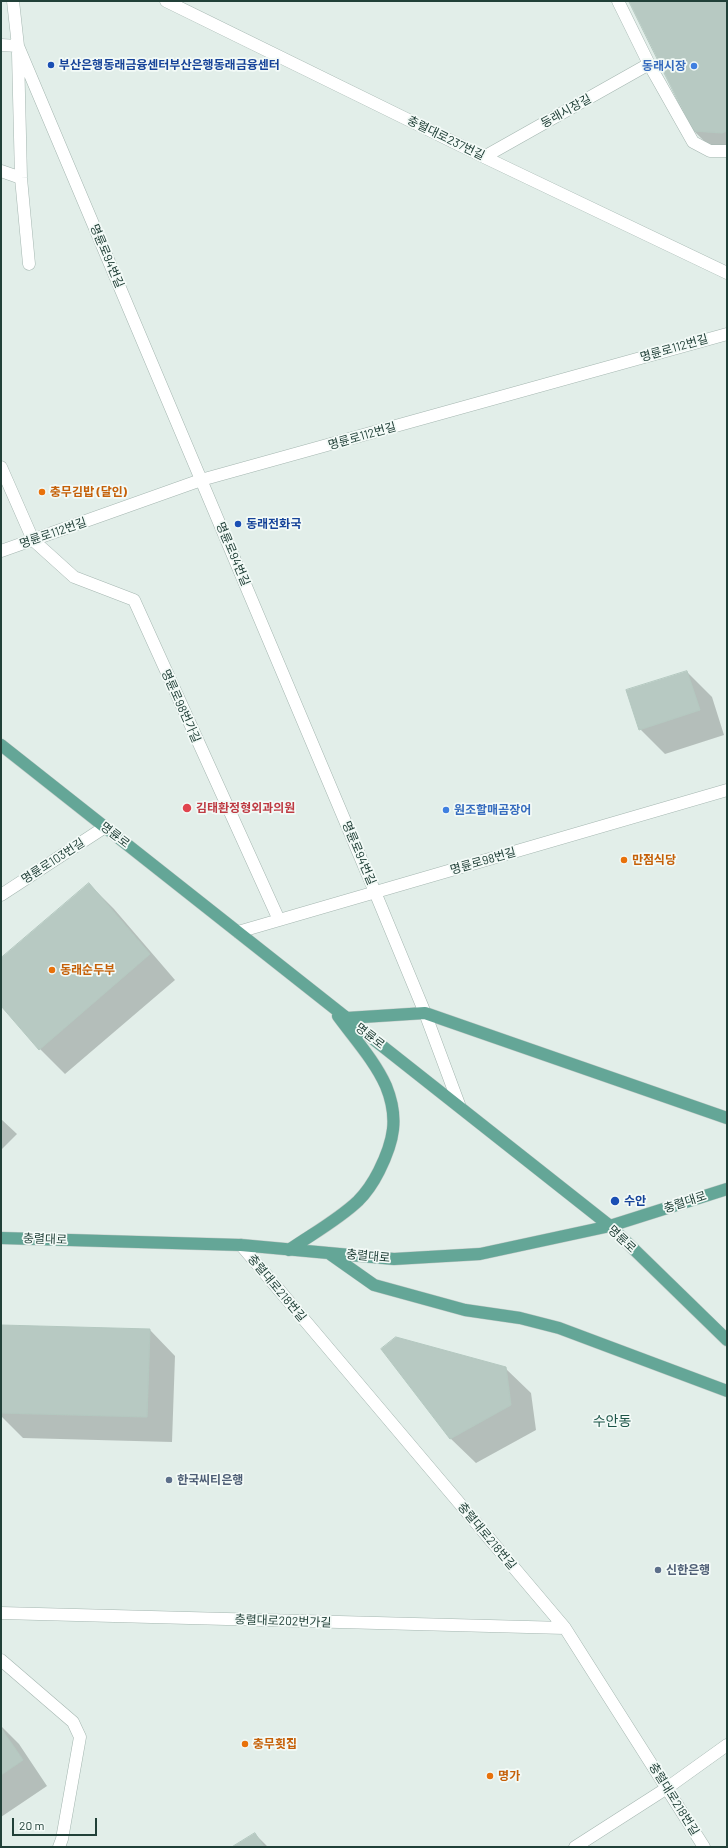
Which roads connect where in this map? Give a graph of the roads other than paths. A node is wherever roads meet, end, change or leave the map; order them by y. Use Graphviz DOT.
graph roads {
  1 [pos="14,1"];
  2 [pos="166,1"];
  3 [pos="618,1"];
  4 [pos="1,45"];
  5 [pos="18,46"];
  6 [pos="649,64"];
  7 [pos="727,151"];
  8 [pos="484,157"];
  9 [pos="1,171"];
  10 [pos="21,178"];
  11 [pos="29,264"];
  12 [pos="727,273"];
  13 [pos="727,334"];
  14 [pos="1,467"];
  15 [pos="201,480"];
  16 [pos="33,540"];
  17 [pos="1,551"];
  18 [pos="1,745"];
  19 [pos="727,790"];
  20 [pos="105,827"];
  21 [pos="375,892"];
  22 [pos="1,895"];
  23 [pos="279,920"];
  24 [pos="238,932"];
  25 [pos="329,1004"];
  26 [pos="425,1013"];
  27 [pos="347,1018"];
  28 [pos="460,1107"];
  29 [pos="727,1118"];
  30 [pos="727,1189"];
  31 [pos="610,1226"];
  32 [pos="1,1238"];
  33 [pos="241,1245"];
  34 [pos="289,1250"];
  35 [pos="329,1253"];
  36 [pos="727,1340"];
  37 [pos="727,1391"];
  38 [pos="1,1613"];
  39 [pos="565,1628"];
  40 [pos="1,1660"];
  41 [pos="727,1745"];
  42 [pos="667,1788"];
  43 [pos="59,1847"];
  44 [pos="575,1847"];
  45 [pos="704,1847"];
  1 -- 5 [label="street, 명륜로94번길"];
  2 -- 8 [label="street, 충렬대로237번길"];
  3 -- 6 [label="street"];
  4 -- 5 [label="street"];
  5 -- 10 [label="street"];
  5 -- 15 [label="street, 명륜로94번길"];
  6 -- 7 [label="street"];
  6 -- 8 [label="street, 동래시장길"];
  8 -- 12 [label="street, 충렬대로237번길"];
  9 -- 10 [label="street"];
  10 -- 11 [label="street"];
  13 -- 15 [label="street, 명륜로112번길"];
  14 -- 16 [label="street"];
  15 -- 16 [label="street, 명륜로112번길"];
  15 -- 21 [label="street, 명륜로94번길"];
  16 -- 17 [label="street, 명륜로112번길"];
  16 -- 23 [label="street, 명륜로98번가길"];
  18 -- 20 [label="main road, 명륜로"];
  19 -- 21 [label="street, 명륜로98번길"];
  20 -- 22 [label="street, 명륜로103번길"];
  20 -- 24 [label="main road, 명륜로"];
  21 -- 23 [label="street, 명륜로98번길"];
  21 -- 26 [label="street, 명륜로94번길"];
  23 -- 24 [label="street, 명륜로98번길"];
  24 -- 25 [label="main road, 명륜로"];
  25 -- 27 [label="main road, 명륜로"];
  25 -- 34 [label="main road"];
  26 -- 27 [label="main road"];
  26 -- 28 [label="street, 명륜로94번길"];
  26 -- 29 [label="main road"];
  27 -- 28 [label="main road, 명륜로"];
  28 -- 31 [label="main road, 명륜로"];
  30 -- 31 [label="main road, 충렬대로"];
  31 -- 35 [label="main road, 충렬대로"];
  31 -- 36 [label="main road, 명륜로"];
  32 -- 33 [label="main road, 충렬대로"];
  33 -- 34 [label="main road, 충렬대로"];
  33 -- 39 [label="street, 충렬대로218번길"];
  34 -- 35 [label="main road, 충렬대로"];
  35 -- 37 [label="main road"];
  38 -- 39 [label="street, 충렬대로202번가길"];
  39 -- 42 [label="street, 충렬대로218번길"];
  40 -- 43 [label="street"];
  41 -- 42 [label="street"];
  42 -- 44 [label="street"];
  42 -- 45 [label="street, 충렬대로218번길"];
}
